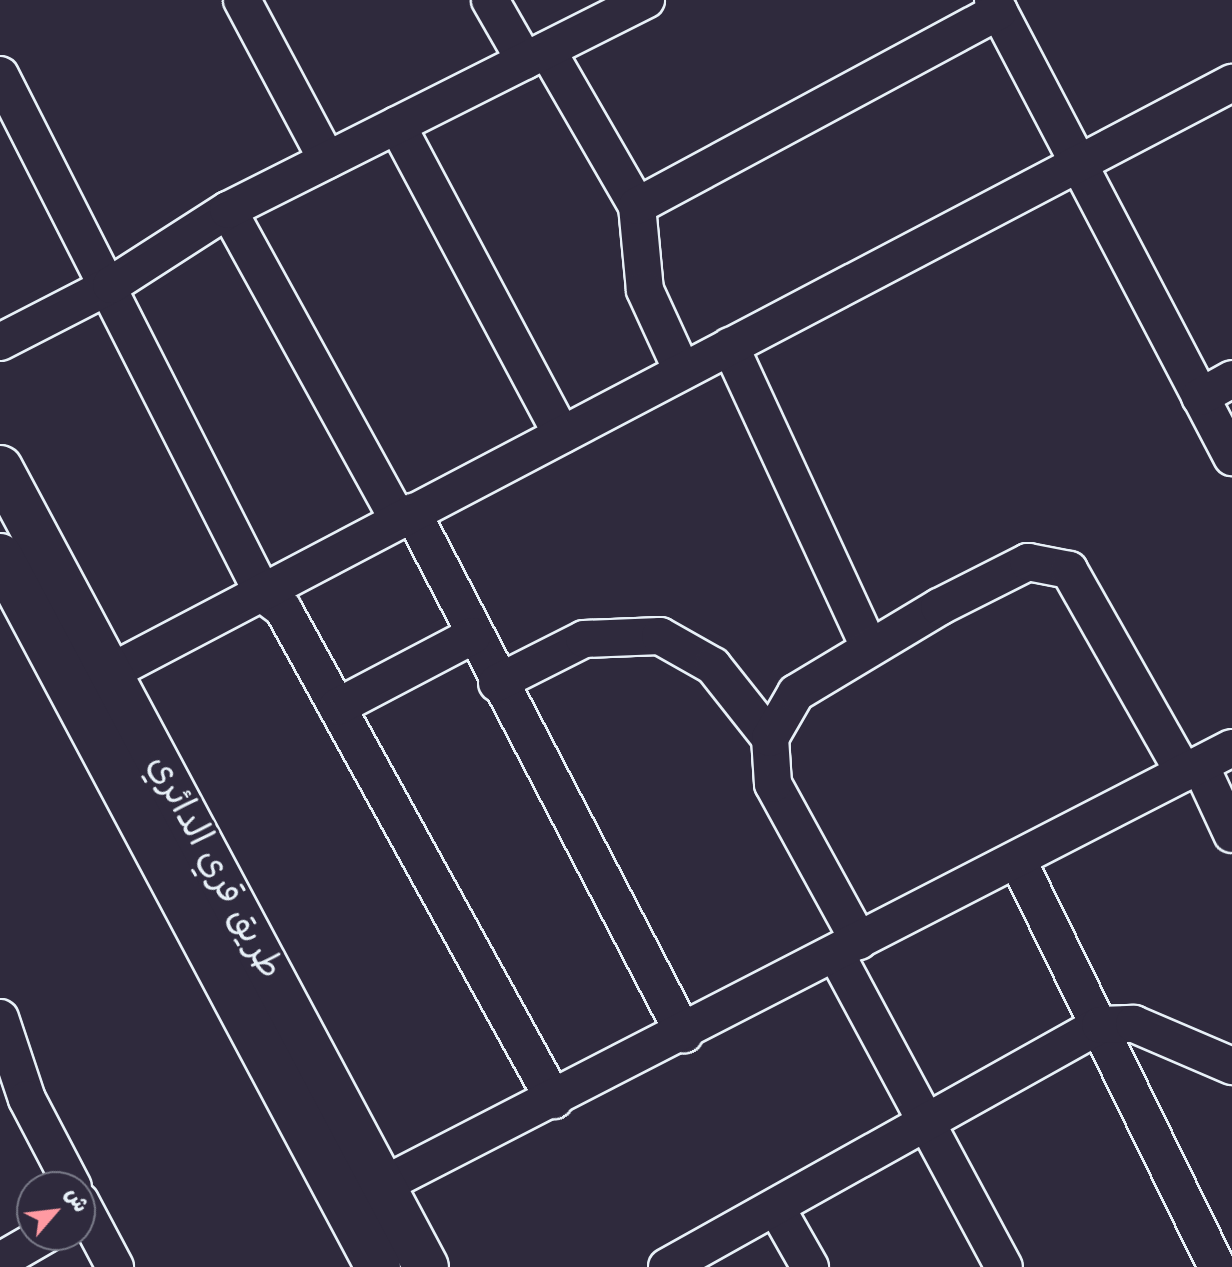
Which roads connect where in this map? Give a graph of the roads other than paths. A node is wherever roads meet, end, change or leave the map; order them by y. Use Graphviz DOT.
graph roads {
  1 [pos="242,0"];
  2 [pos="490,0"];
  3 [pos="646,0"];
  4 [pos="996,5"];
  5 [pos="536,55"];
  6 [pos="0,75"];
  7 [pos="1232,83"];
  8 [pos="397,125"];
  9 [pos="327,160"];
  10 [pos="1078,164"];
  11 [pos="637,206"];
  12 [pos="228,210"];
  13 [pos="111,285"];
  14 [pos="0,342"];
  15 [pos="730,346"];
  16 [pos="682,371"];
  17 [pos="1232,379"];
  18 [pos="1200,397"];
  19 [pos="562,435"];
  20 [pos="1232,457"];
  21 [pos="0,468"];
  22 [pos="405,516"];
  23 [pos="0,556"];
  24 [pos="263,594"];
  25 [pos="472,636"];
  26 [pos="869,647"];
  27 [pos="109,673"];
  28 [pos="497,683"];
  29 [pos="337,707"];
  30 [pos="770,738"];
  31 [pos="1232,748"];
  32 [pos="1192,769"];
  33 [pos="174,796"];
  34 [pos="135,816"];
  35 [pos="1232,834"];
  36 [pos="1017,859"];
  37 [pos="848,948"];
  38 [pos="0,1018"];
  39 [pos="1100,1025"];
  40 [pos="684,1034"];
  41 [pos="1232,1066"];
  42 [pos="554,1100"];
  43 [pos="923,1126"];
  44 [pos="64,1171"];
  45 [pos="383,1185"];
  46 [pos="777,1209"];
  47 [pos="96,1232"];
  48 [pos="115,1267"];
  49 [pos="378,1267"];
  50 [pos="426,1267"];
  51 [pos="667,1267"];
  52 [pos="810,1267"];
  53 [pos="1004,1267"];
  54 [pos="1217,1267"];
  1 -- 9 [label="street"];
  2 -- 5 [label="street"];
  3 -- 5 [label="street"];
  4 -- 10 [label="street"];
  4 -- 11 [label="street"];
  5 -- 8 [label="street"];
  5 -- 11 [label="street"];
  6 -- 13 [label="street"];
  7 -- 10 [label="street"];
  8 -- 9 [label="street"];
  8 -- 19 [label="street"];
  9 -- 12 [label="street"];
  10 -- 15 [label="street"];
  10 -- 18 [label="street"];
  11 -- 16 [label="street"];
  12 -- 13 [label="street"];
  12 -- 22 [label="street"];
  13 -- 14 [label="street"];
  13 -- 24 [label="street"];
  15 -- 16 [label="street"];
  15 -- 26 [label="street"];
  16 -- 19 [label="street"];
  17 -- 18 [label="street"];
  18 -- 20 [label="street"];
  19 -- 22 [label="street"];
  21 -- 27 [label="highway, طريق قري الدائري"];
  22 -- 24 [label="street"];
  22 -- 25 [label="street"];
  23 -- 34 [label="highway, طريق قري الدائري"];
  24 -- 27 [label="street"];
  24 -- 29 [label="street"];
  25 -- 28 [label="street"];
  25 -- 29 [label="street"];
  26 -- 30 [label="street"];
  26 -- 32 [label="street"];
  27 -- 33 [label="highway, طريق قري الدائري"];
  28 -- 30 [label="street"];
  28 -- 40 [label="street"];
  29 -- 42 [label="street"];
  30 -- 37 [label="street"];
  31 -- 32 [label="street"];
  32 -- 35 [label="street"];
  32 -- 36 [label="street"];
  33 -- 34 [label="highway"];
  33 -- 45 [label="highway, طريق قري الدائري"];
  34 -- 49 [label="highway, طريق قري الدائري"];
  36 -- 37 [label="street"];
  36 -- 39 [label="street"];
  37 -- 40 [label="street"];
  37 -- 43 [label="street"];
  38 -- 44 [label="street"];
  39 -- 41 [label="street"];
  39 -- 43 [label="street"];
  39 -- 54 [label="street"];
  40 -- 42 [label="street"];
  42 -- 45 [label="street"];
  43 -- 46 [label="street"];
  43 -- 53 [label="street"];
  45 -- 50 [label="highway, طريق قري الدائري"];
  46 -- 51 [label="street"];
  46 -- 52 [label="street"];
  47 -- 48 [label="street"];
}
